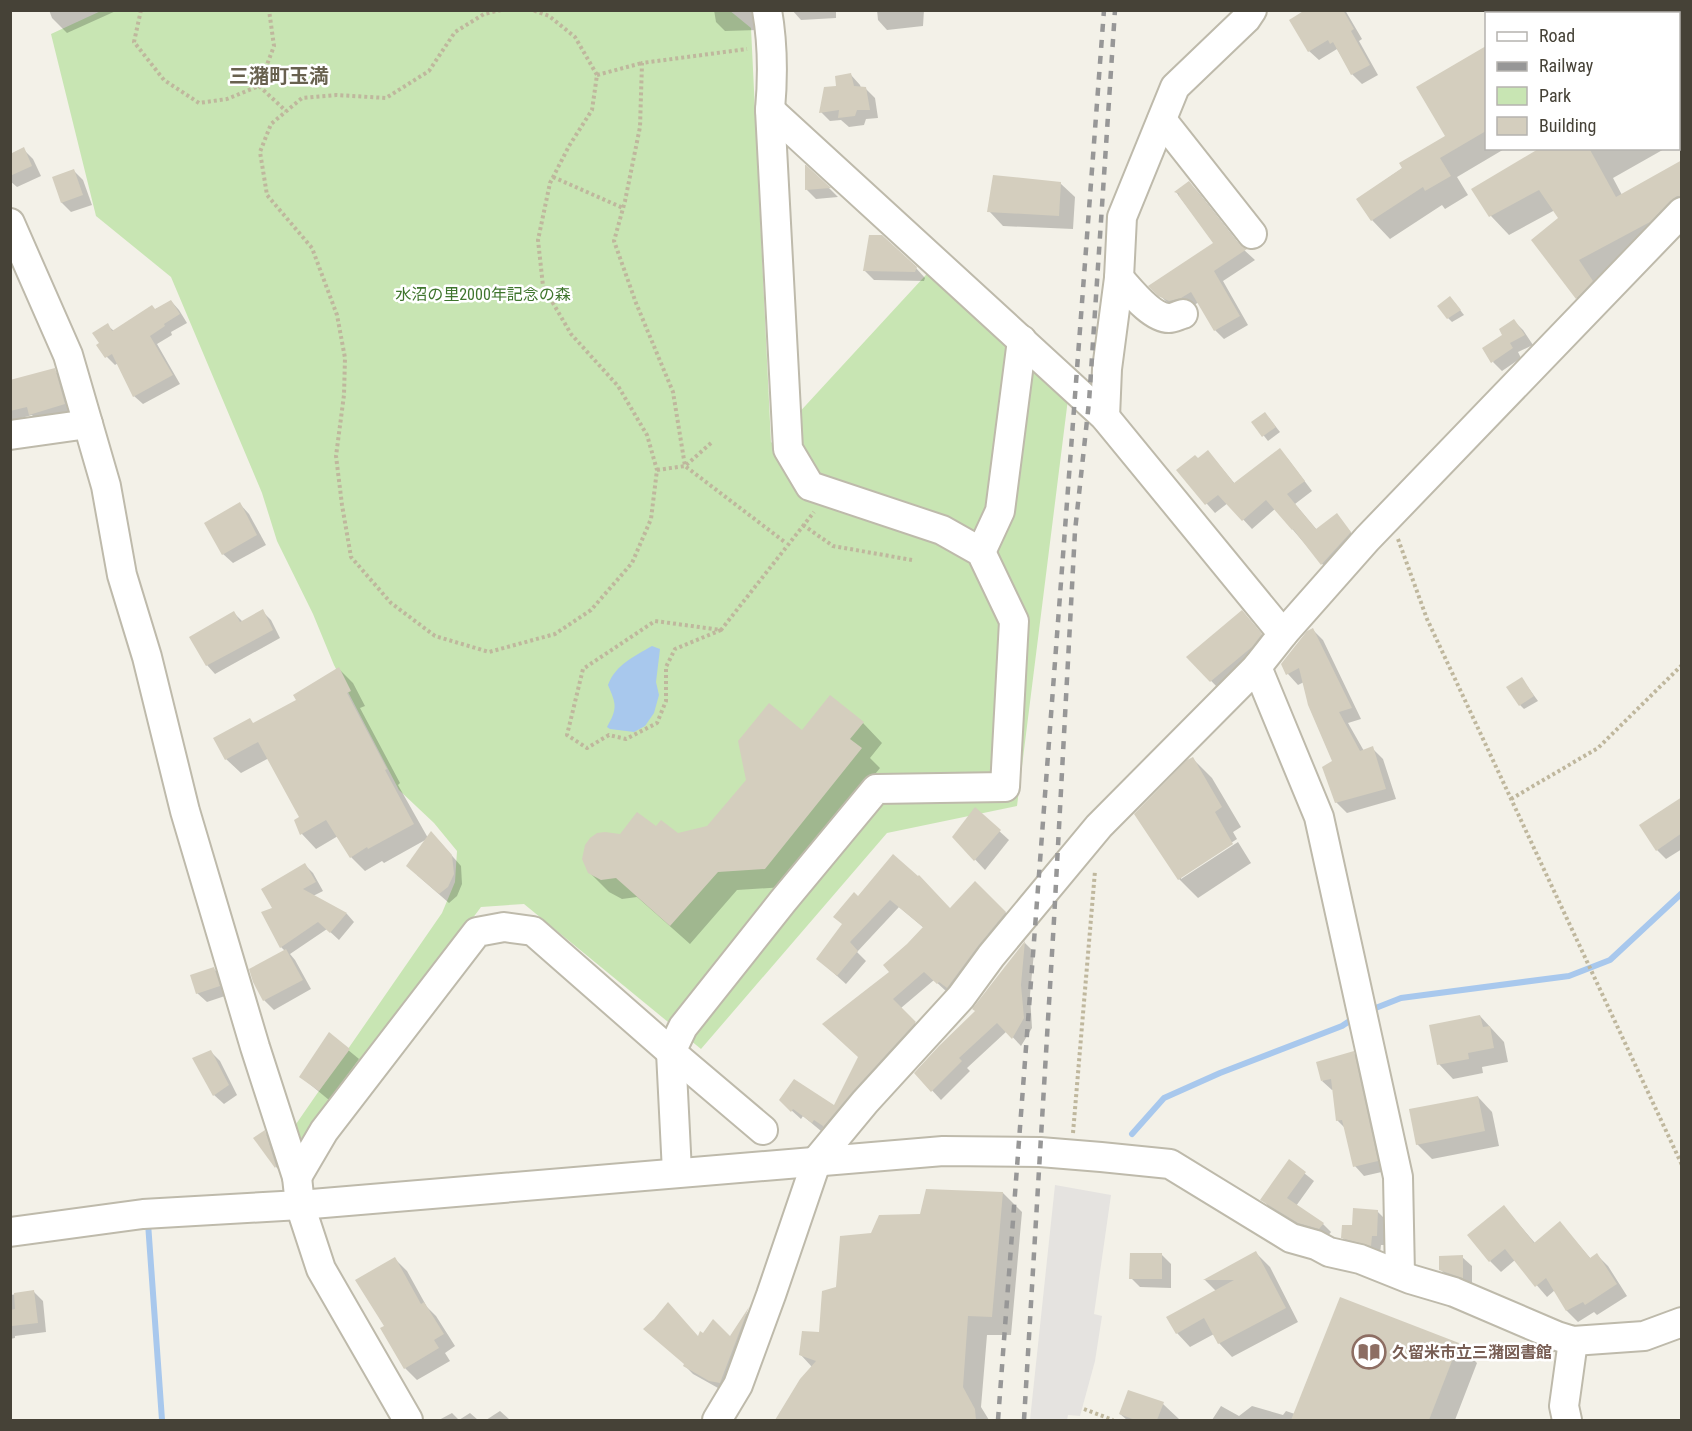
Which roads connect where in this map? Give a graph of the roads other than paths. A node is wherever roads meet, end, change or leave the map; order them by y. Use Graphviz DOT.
graph roads {
  1 [pos="767,10"];
  2 [pos="1252,10"];
  3 [pos="770,110"];
  4 [pos="1162,120"];
  5 [pos="1682,212"];
  6 [pos="10,223"];
  7 [pos="1252,234"];
  8 [pos="1119,278"];
  9 [pos="1183,314"];
  10 [pos="1022,340"];
  11 [pos="1105,417"];
  12 [pos="88,424"];
  13 [pos="10,435"];
  14 [pos="981,552"];
  15 [pos="1284,634"];
  16 [pos="1257,667"];
  17 [pos="670,1052"];
  18 [pos="763,1130"];
  19 [pos="817,1160"];
  20 [pos="677,1172"];
  21 [pos="297,1177"];
  22 [pos="300,1205"];
  23 [pos="10,1232"];
  24 [pos="1400,1274"];
  25 [pos="1682,1322"];
  26 [pos="1573,1341"];
  27 [pos="408,1420"];
  28 [pos="717,1420"];
  29 [pos="1567,1420"];
  1 -- 3 [label="street"];
  2 -- 4 [label="street"];
  3 -- 10 [label="street"];
  3 -- 14 [label="street"];
  4 -- 7 [label="street"];
  4 -- 8 [label="street"];
  5 -- 15 [label="street"];
  6 -- 12 [label="street"];
  8 -- 9 [label="street"];
  8 -- 11 [label="street"];
  10 -- 11 [label="street"];
  10 -- 14 [label="street"];
  11 -- 15 [label="street"];
  12 -- 13 [label="street"];
  12 -- 21 [label="street"];
  14 -- 17 [label="street"];
  15 -- 16 [label="street"];
  16 -- 19 [label="street"];
  16 -- 24 [label="street"];
  17 -- 18 [label="street"];
  17 -- 20 [label="street"];
  17 -- 21 [label="street"];
  19 -- 20 [label="street"];
  19 -- 24 [label="street"];
  19 -- 28 [label="street"];
  20 -- 22 [label="street"];
  21 -- 22 [label="street"];
  22 -- 23 [label="street"];
  22 -- 27 [label="street"];
  24 -- 26 [label="street"];
  25 -- 26 [label="street"];
  26 -- 29 [label="street"];
}
